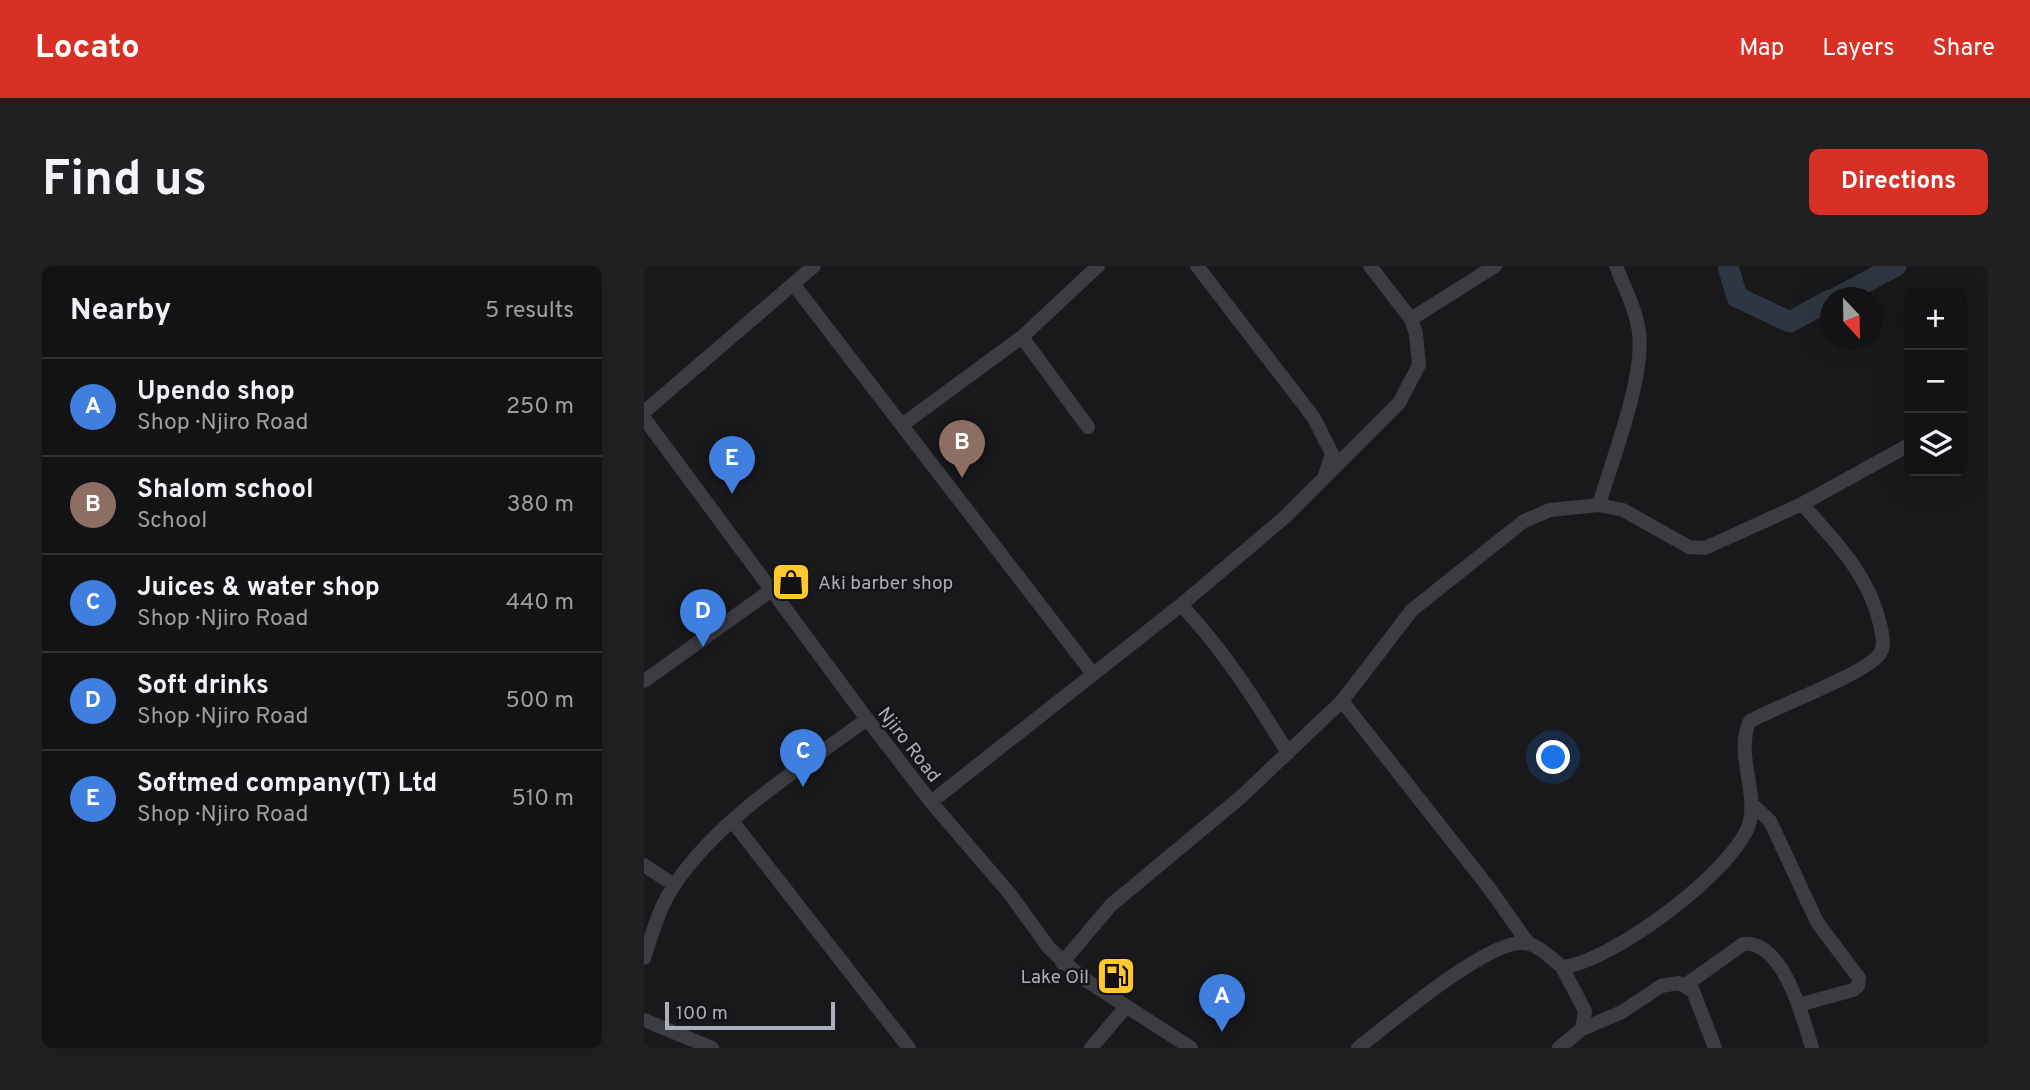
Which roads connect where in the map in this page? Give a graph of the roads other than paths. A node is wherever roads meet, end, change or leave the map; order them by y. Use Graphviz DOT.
graph roads {
  1 [pos="814,266"];
  2 [pos="1098,266"];
  3 [pos="1197,266"];
  4 [pos="1495,266"];
  5 [pos="1616,266"];
  6 [pos="1376,268"];
  7 [pos="794,285"];
  8 [pos="1411,319"];
  9 [pos="1022,337"];
  10 [pos="644,412"];
  11 [pos="644,418"];
  12 [pos="902,425"];
  13 [pos="1088,427"];
  14 [pos="1904,448"];
  15 [pos="1324,477"];
  16 [pos="1802,504"];
  17 [pos="1599,505"];
  18 [pos="773,589"];
  19 [pos="1181,605"];
  20 [pos="1093,674"];
  21 [pos="644,681"];
  22 [pos="1342,701"];
  23 [pos="867,719"];
  24 [pos="1288,753"];
  25 [pos="931,802"];
  26 [pos="1752,804"];
  27 [pos="733,821"];
  28 [pos="644,865"];
  29 [pos="674,885"];
  30 [pos="1528,943"];
  31 [pos="644,958"];
  32 [pos="1062,963"];
  33 [pos="1562,967"];
  34 [pos="1687,984"];
  35 [pos="1798,1004"];
  36 [pos="1125,1007"];
  37 [pos="644,1020"];
  38 [pos="1582,1029"];
  39 [pos="712,1048"];
  40 [pos="909,1048"];
  41 [pos="1091,1048"];
  42 [pos="1191,1048"];
  43 [pos="1358,1048"];
  44 [pos="1559,1048"];
  45 [pos="1715,1048"];
  46 [pos="1812,1048"];
  1 -- 7 [label="street"];
  2 -- 9 [label="street"];
  3 -- 15 [label="street"];
  4 -- 8 [label="street"];
  5 -- 17 [label="street"];
  6 -- 8 [label="street"];
  7 -- 10 [label="street"];
  7 -- 12 [label="street"];
  8 -- 15 [label="street"];
  9 -- 12 [label="street"];
  9 -- 13 [label="street"];
  11 -- 18 [label="street, Njiro Road"];
  12 -- 20 [label="street"];
  14 -- 16 [label="street"];
  15 -- 19 [label="street"];
  16 -- 17 [label="street"];
  16 -- 26 [label="street"];
  17 -- 22 [label="street"];
  18 -- 21 [label="street"];
  18 -- 23 [label="street, Njiro Road"];
  19 -- 20 [label="street"];
  19 -- 24 [label="street"];
  20 -- 25 [label="street"];
  22 -- 24 [label="street"];
  22 -- 30 [label="street"];
  23 -- 25 [label="street, Njiro Road"];
  23 -- 27 [label="street"];
  24 -- 32 [label="street"];
  25 -- 32 [label="street, Njiro Road"];
  26 -- 33 [label="street"];
  26 -- 35 [label="street"];
  27 -- 29 [label="street"];
  27 -- 40 [label="street"];
  28 -- 29 [label="street"];
  29 -- 31 [label="street"];
  30 -- 33 [label="street"];
  30 -- 43 [label="street"];
  32 -- 36 [label="street, Njiro Road"];
  33 -- 38 [label="street"];
  34 -- 35 [label="street"];
  34 -- 38 [label="street"];
  34 -- 45 [label="street"];
  35 -- 46 [label="street"];
  36 -- 41 [label="street"];
  36 -- 42 [label="street, Njiro Road"];
  37 -- 39 [label="street"];
  38 -- 44 [label="street"];
}
